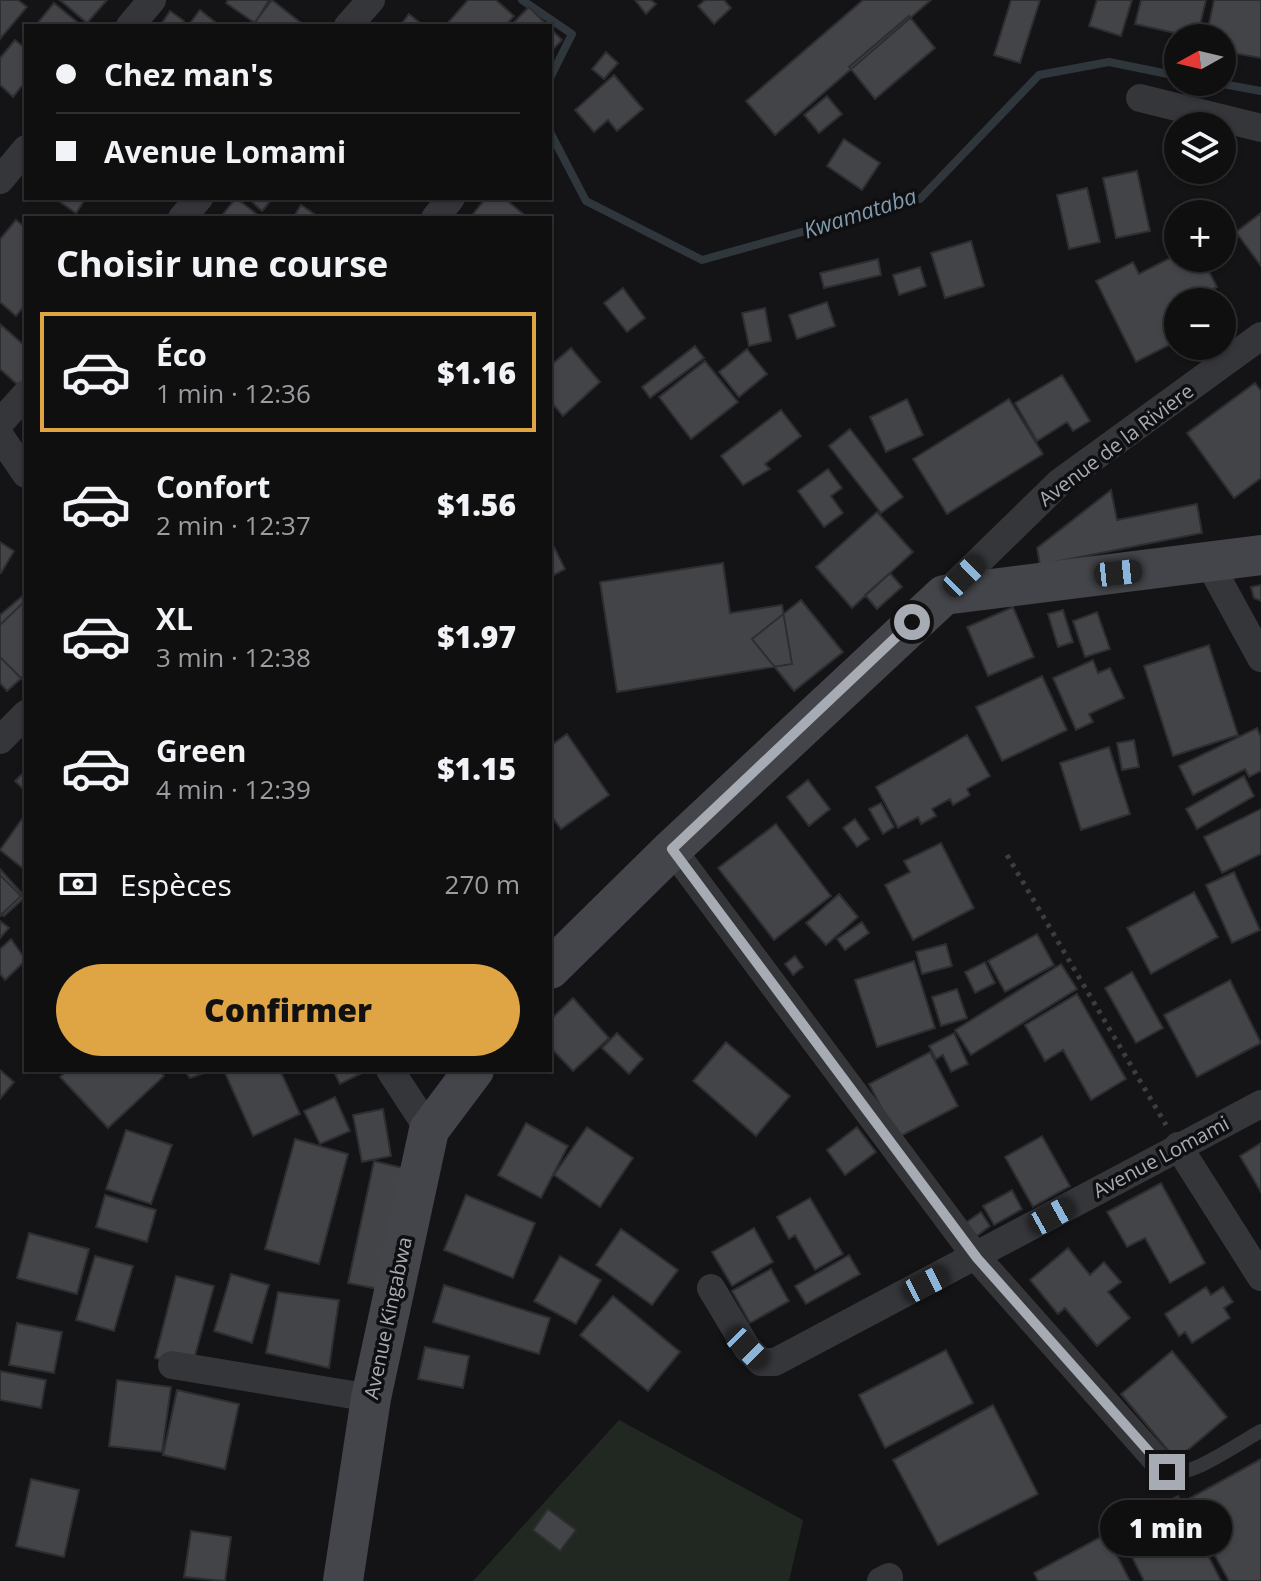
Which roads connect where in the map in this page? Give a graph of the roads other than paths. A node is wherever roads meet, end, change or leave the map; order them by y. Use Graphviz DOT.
graph roads {
  1 [pos="152,0"];
  2 [pos="371,0"];
  3 [pos="132,24"];
  4 [pos="350,24"];
  5 [pos="1140,98"];
  6 [pos="1261,128"];
  7 [pos="24,151"];
  8 [pos="0,180"];
  9 [pos="197,200"];
  10 [pos="449,200"];
  11 [pos="184,216"];
  12 [pos="437,216"];
  13 [pos="1261,336"];
  14 [pos="24,396"];
  15 [pos="0,423"];
  16 [pos="0,436"];
  17 [pos="24,471"];
  18 [pos="1261,555"];
  19 [pos="1209,563"];
  20 [pos="944,595"];
  21 [pos="1261,658"];
  22 [pos="24,716"];
  23 [pos="0,740"];
  24 [pos="672,849"];
  25 [pos="553,956"];
  26 [pos="391,1072"];
  27 [pos="472,1072"];
  28 [pos="1261,1104"];
  29 [pos="429,1130"];
  30 [pos="1178,1146"];
  31 [pos="977,1258"];
  32 [pos="1261,1277"];
  33 [pos="711,1288"];
  34 [pos="172,1365"];
  35 [pos="371,1398"];
  36 [pos="1261,1431"];
  37 [pos="1167,1472"];
  38 [pos="343,1581"];
  1 -- 3 [label="street"];
  2 -- 4 [label="street"];
  5 -- 6 [label="street"];
  7 -- 8 [label="street"];
  9 -- 11 [label="street"];
  10 -- 12 [label="street"];
  13 -- 20 [label="street, Avenue de la Riviere"];
  14 -- 15 [label="street"];
  16 -- 17 [label="street"];
  18 -- 19 [label="street"];
  19 -- 20 [label="street"];
  19 -- 21 [label="street"];
  20 -- 24 [label="street"];
  22 -- 23 [label="street"];
  24 -- 25 [label="street"];
  24 -- 31 [label="street"];
  26 -- 29 [label="street"];
  27 -- 29 [label="street, Avenue Kingabwa"];
  28 -- 30 [label="street, Avenue Lomami"];
  29 -- 35 [label="street, Avenue Kingabwa"];
  30 -- 31 [label="street, Avenue Lomami"];
  30 -- 32 [label="street"];
  31 -- 33 [label="street, Avenue Lomami"];
  31 -- 37 [label="street"];
  34 -- 35 [label="street"];
  35 -- 38 [label="street, Avenue Kingabwa"];
  36 -- 37 [label="lane"];
}
